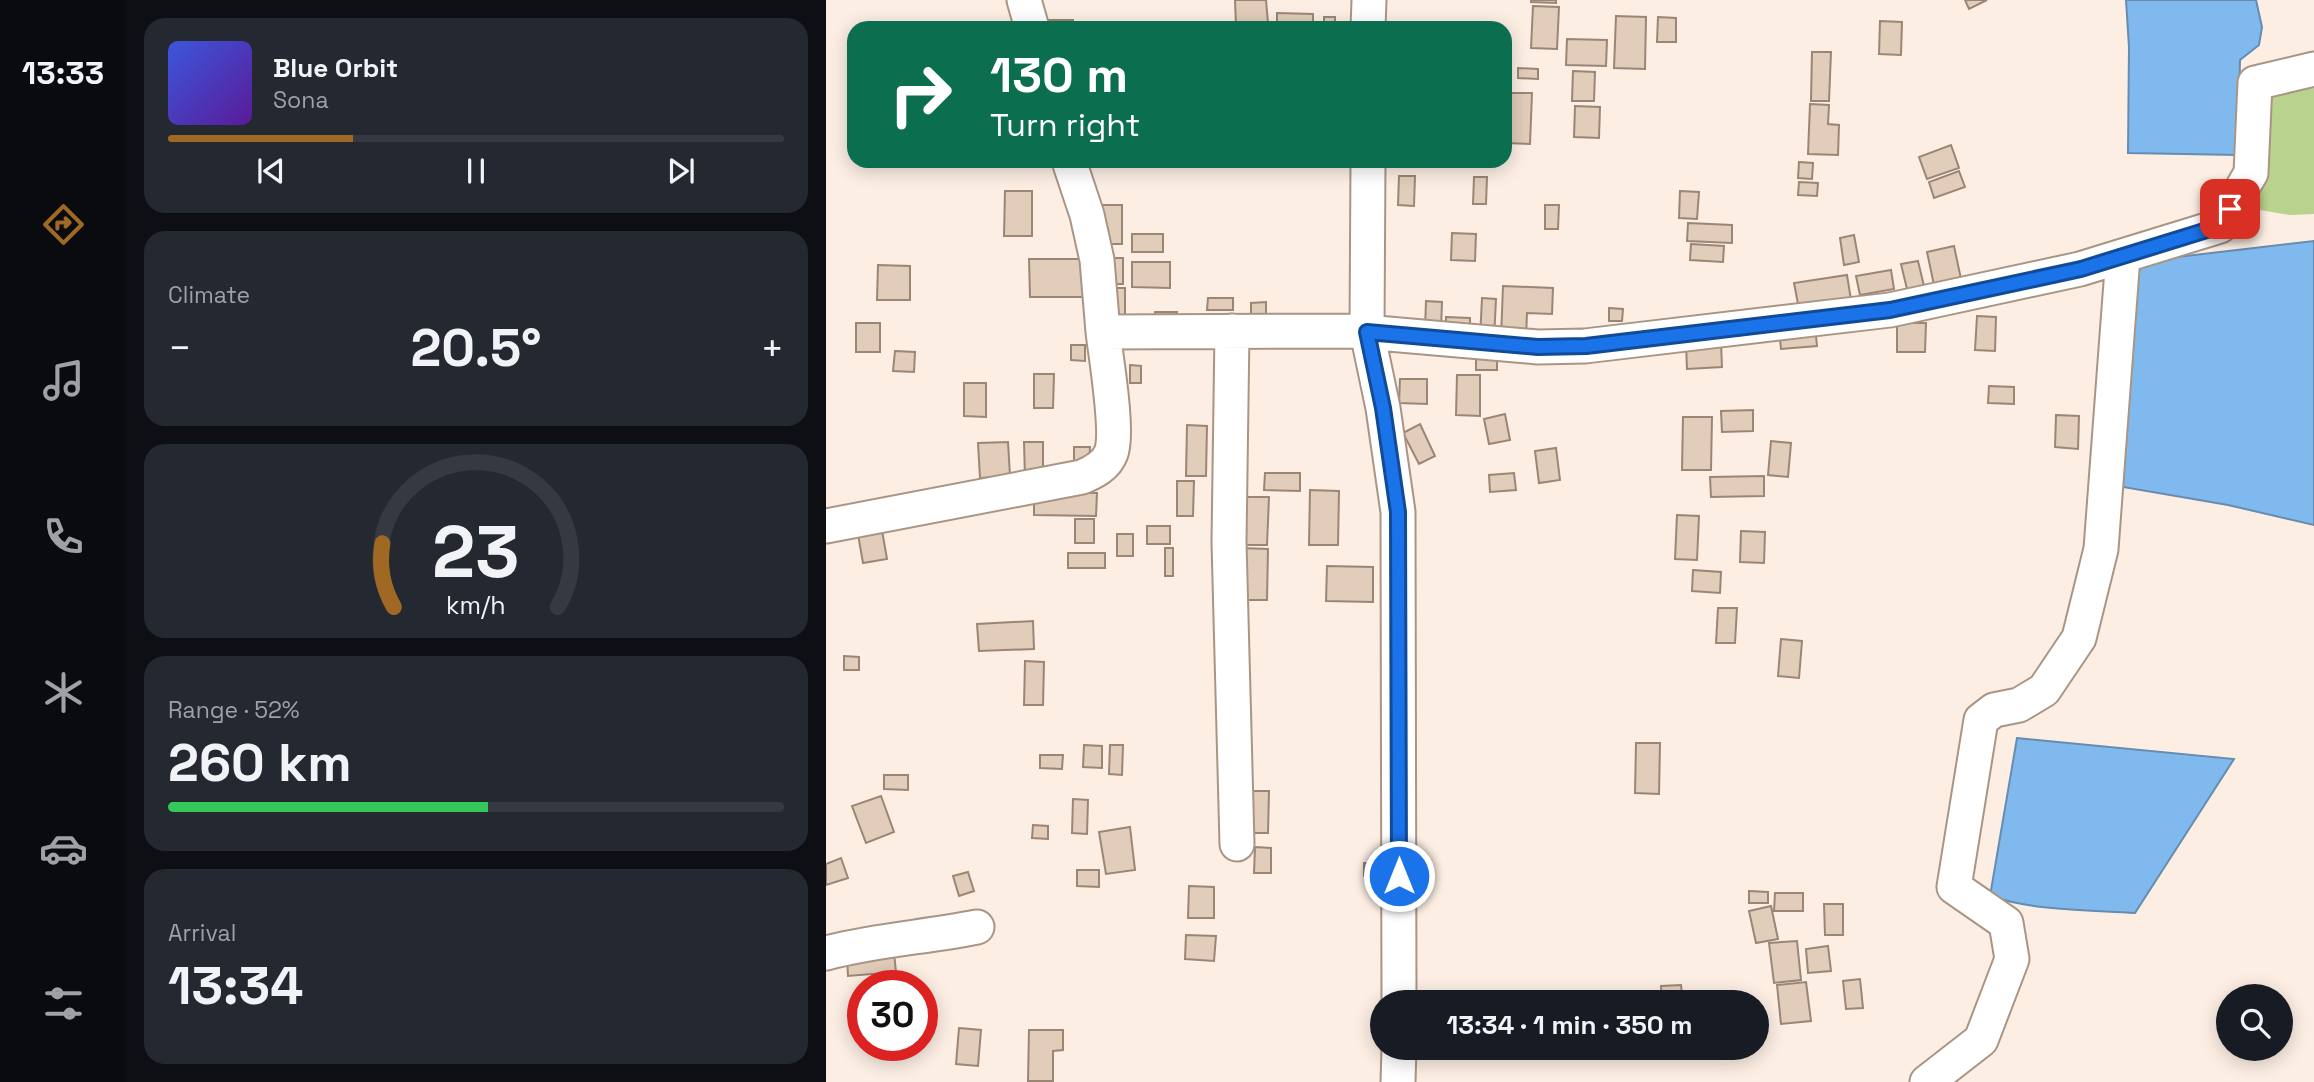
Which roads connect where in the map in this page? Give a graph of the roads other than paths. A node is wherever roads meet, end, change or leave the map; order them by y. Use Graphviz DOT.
graph roads {
  1 [pos="1024,0"];
  2 [pos="1369,0"];
  3 [pos="1030,21"];
  4 [pos="1368,21"];
  5 [pos="2314,69"];
  6 [pos="1071,168"];
  7 [pos="1368,168"];
  8 [pos="2123,256"];
  9 [pos="1232,331"];
  10 [pos="1103,332"];
  11 [pos="1367,332"];
  12 [pos="826,526"];
  13 [pos="1237,844"];
  14 [pos="977,927"];
  15 [pos="826,953"];
  16 [pos="1399,990"];
  17 [pos="1399,1060"];
  18 [pos="1398,1082"];
  19 [pos="1927,1082"];
  1 -- 3 [label="street"];
  2 -- 4 [label="street"];
  5 -- 8 [label="street"];
  6 -- 10 [label="street"];
  7 -- 11 [label="street"];
  8 -- 11 [label="street"];
  8 -- 19 [label="street"];
  9 -- 10 [label="street"];
  9 -- 11 [label="street"];
  9 -- 13 [label="street"];
  10 -- 12 [label="street"];
  11 -- 16 [label="street"];
  14 -- 15 [label="street"];
  17 -- 18 [label="street"];
}
